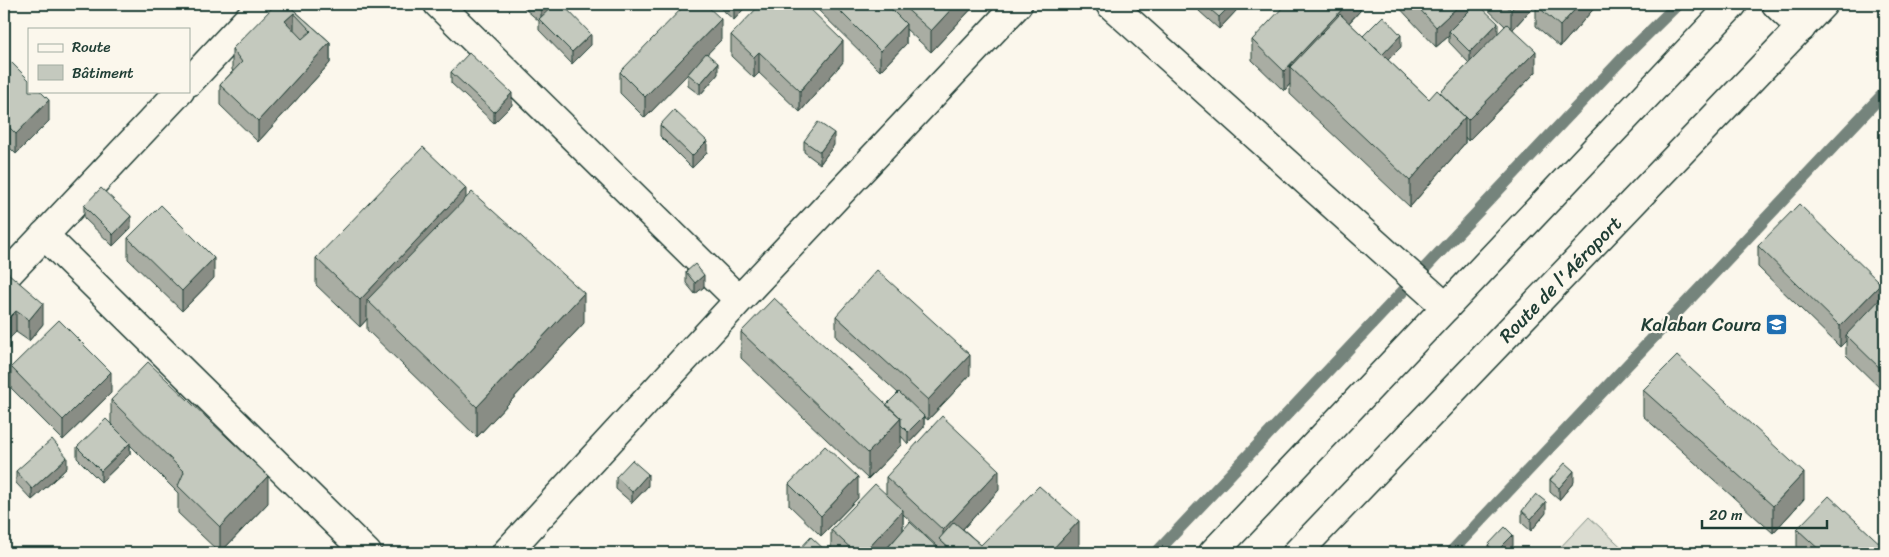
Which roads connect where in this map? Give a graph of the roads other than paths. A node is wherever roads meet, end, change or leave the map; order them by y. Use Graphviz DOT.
graph roads {
  1 [pos="262,4"];
  2 [pos="438,4"];
  3 [pos="1018,4"];
  4 [pos="1110,4"];
  5 [pos="1733,4"];
  6 [pos="1776,4"];
  7 [pos="1824,4"];
  8 [pos="1801,28"];
  9 [pos="190,81"];
  10 [pos="179,92"];
  11 [pos="44,235"];
  12 [pos="4,278"];
  13 [pos="738,300"];
  14 [pos="1446,307"];
  15 [pos="367,553"];
  16 [pos="506,553"];
  17 [pos="1213,553"];
  18 [pos="1297,553"];
  1 -- 9 [label="main road"];
  2 -- 13 [label="main road"];
  3 -- 13 [label="main road"];
  4 -- 14 [label="main road"];
  5 -- 14 [label="main road"];
  6 -- 8 [label="main road"];
  7 -- 8 [label="main road, Route de l'Aéroport"];
  8 -- 18 [label="main road, Route de l'Aéroport"];
  10 -- 11 [label="main road"];
  11 -- 12 [label="main road"];
  11 -- 15 [label="main road"];
  13 -- 16 [label="main road"];
  14 -- 17 [label="main road"];
}
